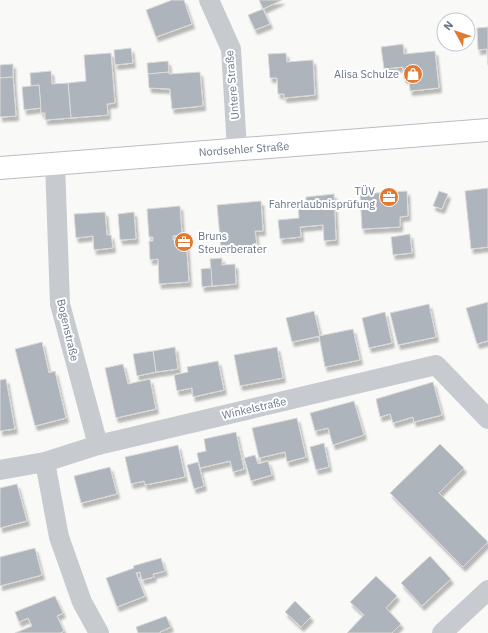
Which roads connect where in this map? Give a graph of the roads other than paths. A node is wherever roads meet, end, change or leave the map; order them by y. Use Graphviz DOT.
graph roads {
  1 [pos="209,0"];
  2 [pos="488,130"];
  3 [pos="237,149"];
  4 [pos="55,163"];
  5 [pos="0,168"];
  6 [pos="488,419"];
  7 [pos="98,445"];
  8 [pos="45,462"];
  9 [pos="0,470"];
  10 [pos="488,590"];
  11 [pos="99,633"];
  12 [pos="442,633"];
  1 -- 3 [label="street, Untere Straße"];
  2 -- 3 [label="main road, Nordsehler Straße"];
  3 -- 4 [label="main road, Nordsehler Straße"];
  4 -- 5 [label="main road, Nordsehler Straße"];
  4 -- 7 [label="street, Bogenstraße"];
  6 -- 7 [label="street, Winkelstraße"];
  7 -- 8 [label="street, Winkelstraße"];
  8 -- 9 [label="street, Winkelstraße"];
  8 -- 11 [label="street"];
  10 -- 12 [label="street"];
}
